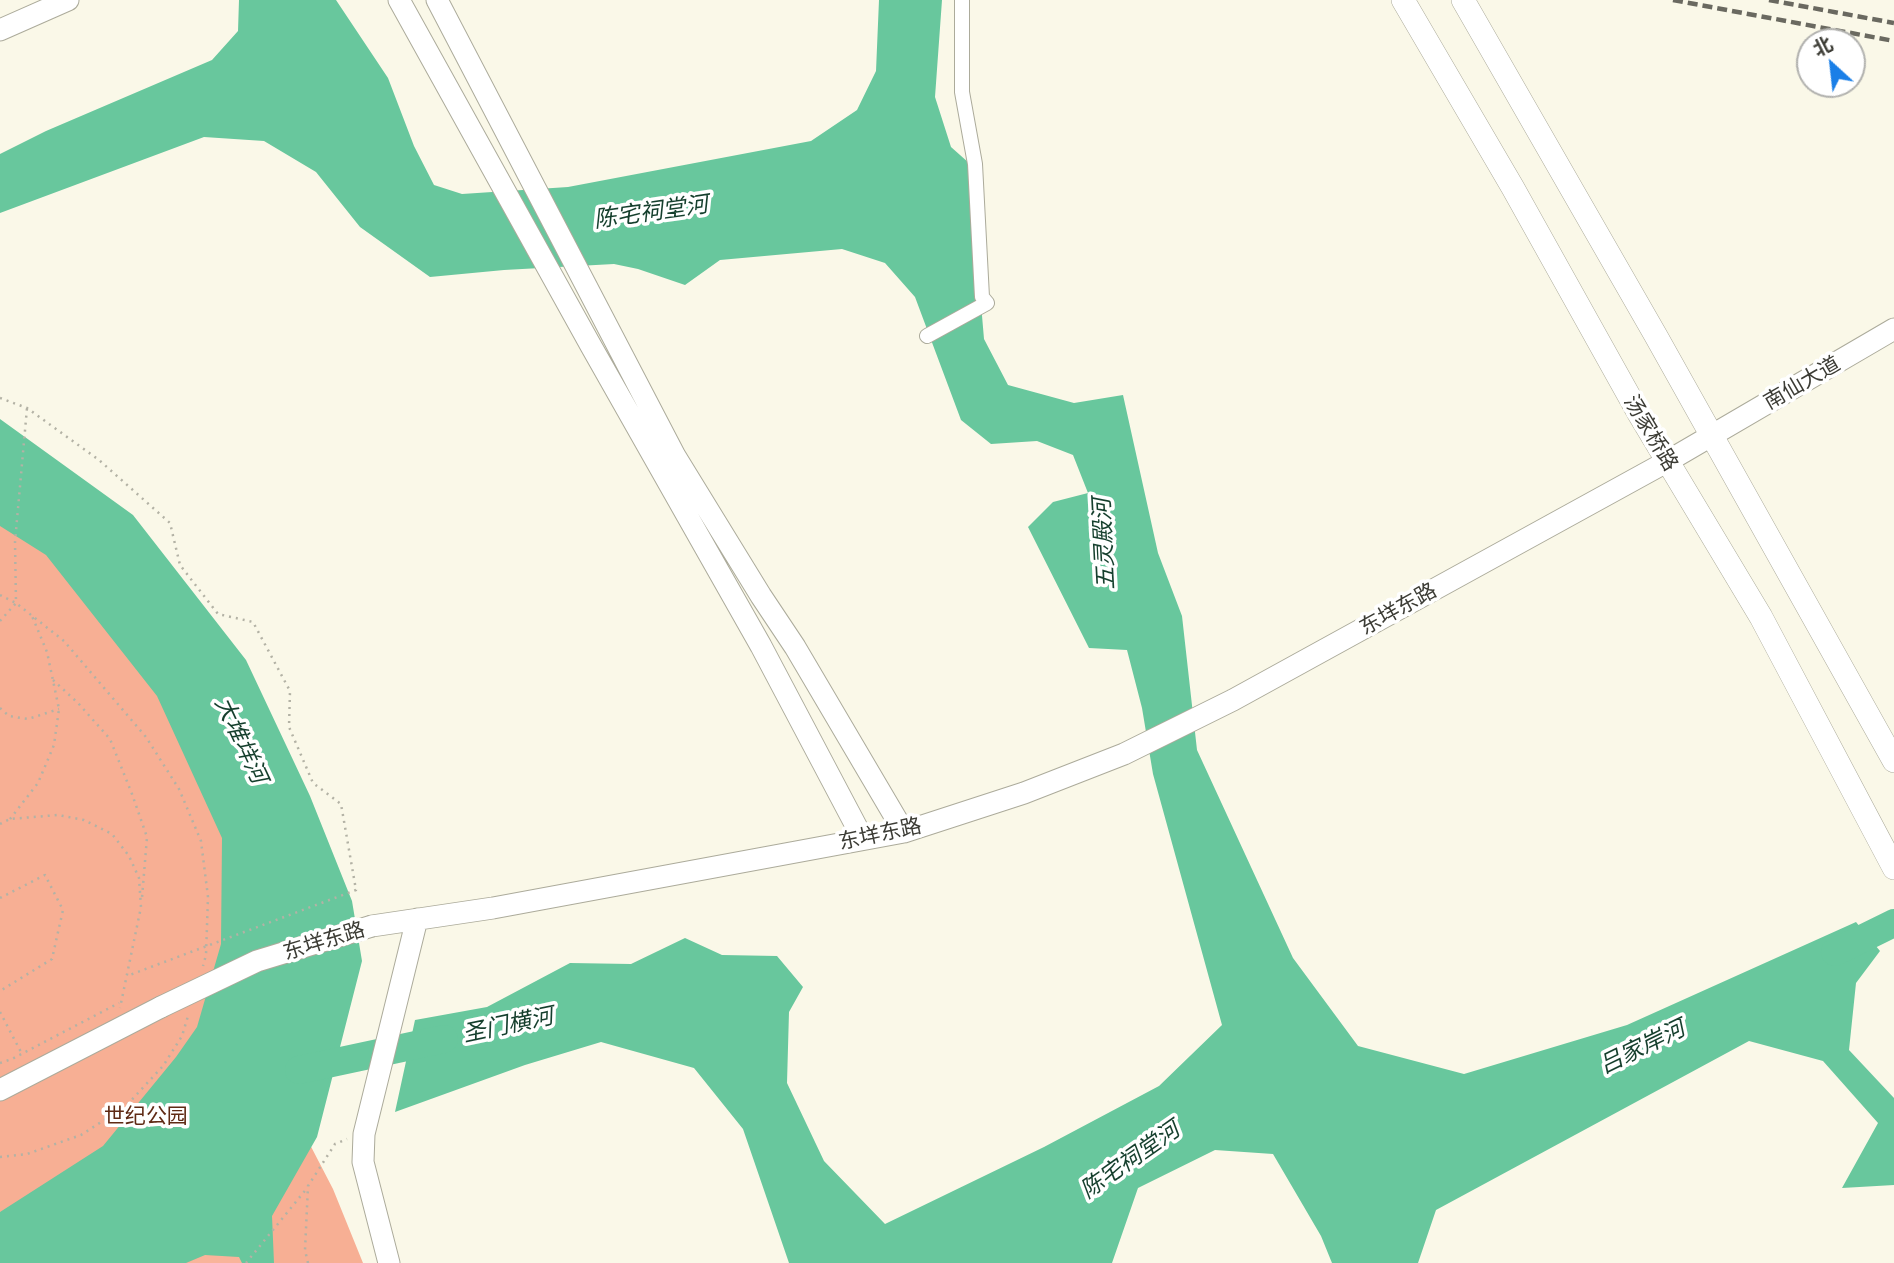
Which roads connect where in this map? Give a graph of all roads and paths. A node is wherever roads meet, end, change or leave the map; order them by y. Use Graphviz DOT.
graph roads {
  1 [pos="68,0"];
  2 [pos="399,0"];
  3 [pos="437,0"];
  4 [pos="962,0"];
  5 [pos="1403,0"];
  6 [pos="1463,0"];
  7 [pos="0,30"];
  8 [pos="1894,329"];
  9 [pos="927,336"];
  10 [pos="0,398"];
  11 [pos="27,408"];
  12 [pos="1711,437"];
  13 [pos="1668,461"];
  14 [pos="0,594"];
  15 [pos="16,603"];
  16 [pos="32,615"];
  17 [pos="0,621"];
  18 [pos="53,680"];
  19 [pos="0,708"];
  20 [pos="59,709"];
  21 [pos="1894,761"];
  22 [pos="10,819"];
  23 [pos="0,824"];
  24 [pos="904,832"];
  25 [pos="863,839"];
  26 [pos="1894,868"];
  27 [pos="0,898"];
  28 [pos="141,907"];
  29 [pos="417,919"];
  30 [pos="207,946"];
  31 [pos="203,967"];
  32 [pos="127,975"];
  33 [pos="0,991"];
  34 [pos="119,1003"];
  35 [pos="0,1012"];
  36 [pos="189,1013"];
  37 [pos="121,1028"];
  38 [pos="22,1054"];
  39 [pos="0,1063"];
  40 [pos="0,1090"];
  41 [pos="364,1134"];
  42 [pos="0,1157"];
  43 [pos="308,1186"];
  44 [pos="246,1263"];
  45 [pos="307,1263"];
  46 [pos="390,1263"];
  1 -- 7 [label="main road"];
  2 -- 25 [label="main road"];
  3 -- 24 [label="main road"];
  4 -- 9 [label="street"];
  5 -- 13 [label="main road, 汤家桥路"];
  6 -- 12 [label="main road"];
  8 -- 12 [label="main road, 南仙大道"];
  10 -- 11 [label="path"];
  11 -- 15 [label="path"];
  11 -- 30 [label="path"];
  12 -- 13 [label="main road, 东垟东路"];
  12 -- 21 [label="main road"];
  13 -- 24 [label="main road, 东垟东路"];
  13 -- 26 [label="main road, 汤家桥路"];
  14 -- 15 [label="path"];
  15 -- 16 [label="path"];
  15 -- 17 [label="path"];
  16 -- 18 [label="path"];
  16 -- 30 [label="path"];
  18 -- 20 [label="path"];
  18 -- 28 [label="path"];
  19 -- 20 [label="path"];
  20 -- 22 [label="path"];
  22 -- 23 [label="path"];
  22 -- 28 [label="path"];
  24 -- 25 [label="main road, 东垟东路"];
  25 -- 29 [label="main road, 东垟东路"];
  27 -- 33 [label="path"];
  28 -- 32 [label="path"];
  29 -- 37 [label="main road, 东垟东路, bridge"];
  29 -- 41 [label="main road"];
  30 -- 31 [label="path"];
  30 -- 32 [label="path"];
  32 -- 34 [label="path"];
  34 -- 37 [label="path"];
  34 -- 38 [label="path"];
  35 -- 38 [label="path"];
  36 -- 42 [label="path"];
  37 -- 40 [label="main road, 东垟东路"];
  38 -- 39 [label="path"];
  41 -- 43 [label="path"];
  41 -- 46 [label="main road"];
  43 -- 44 [label="path"];
  43 -- 45 [label="path"];
}
